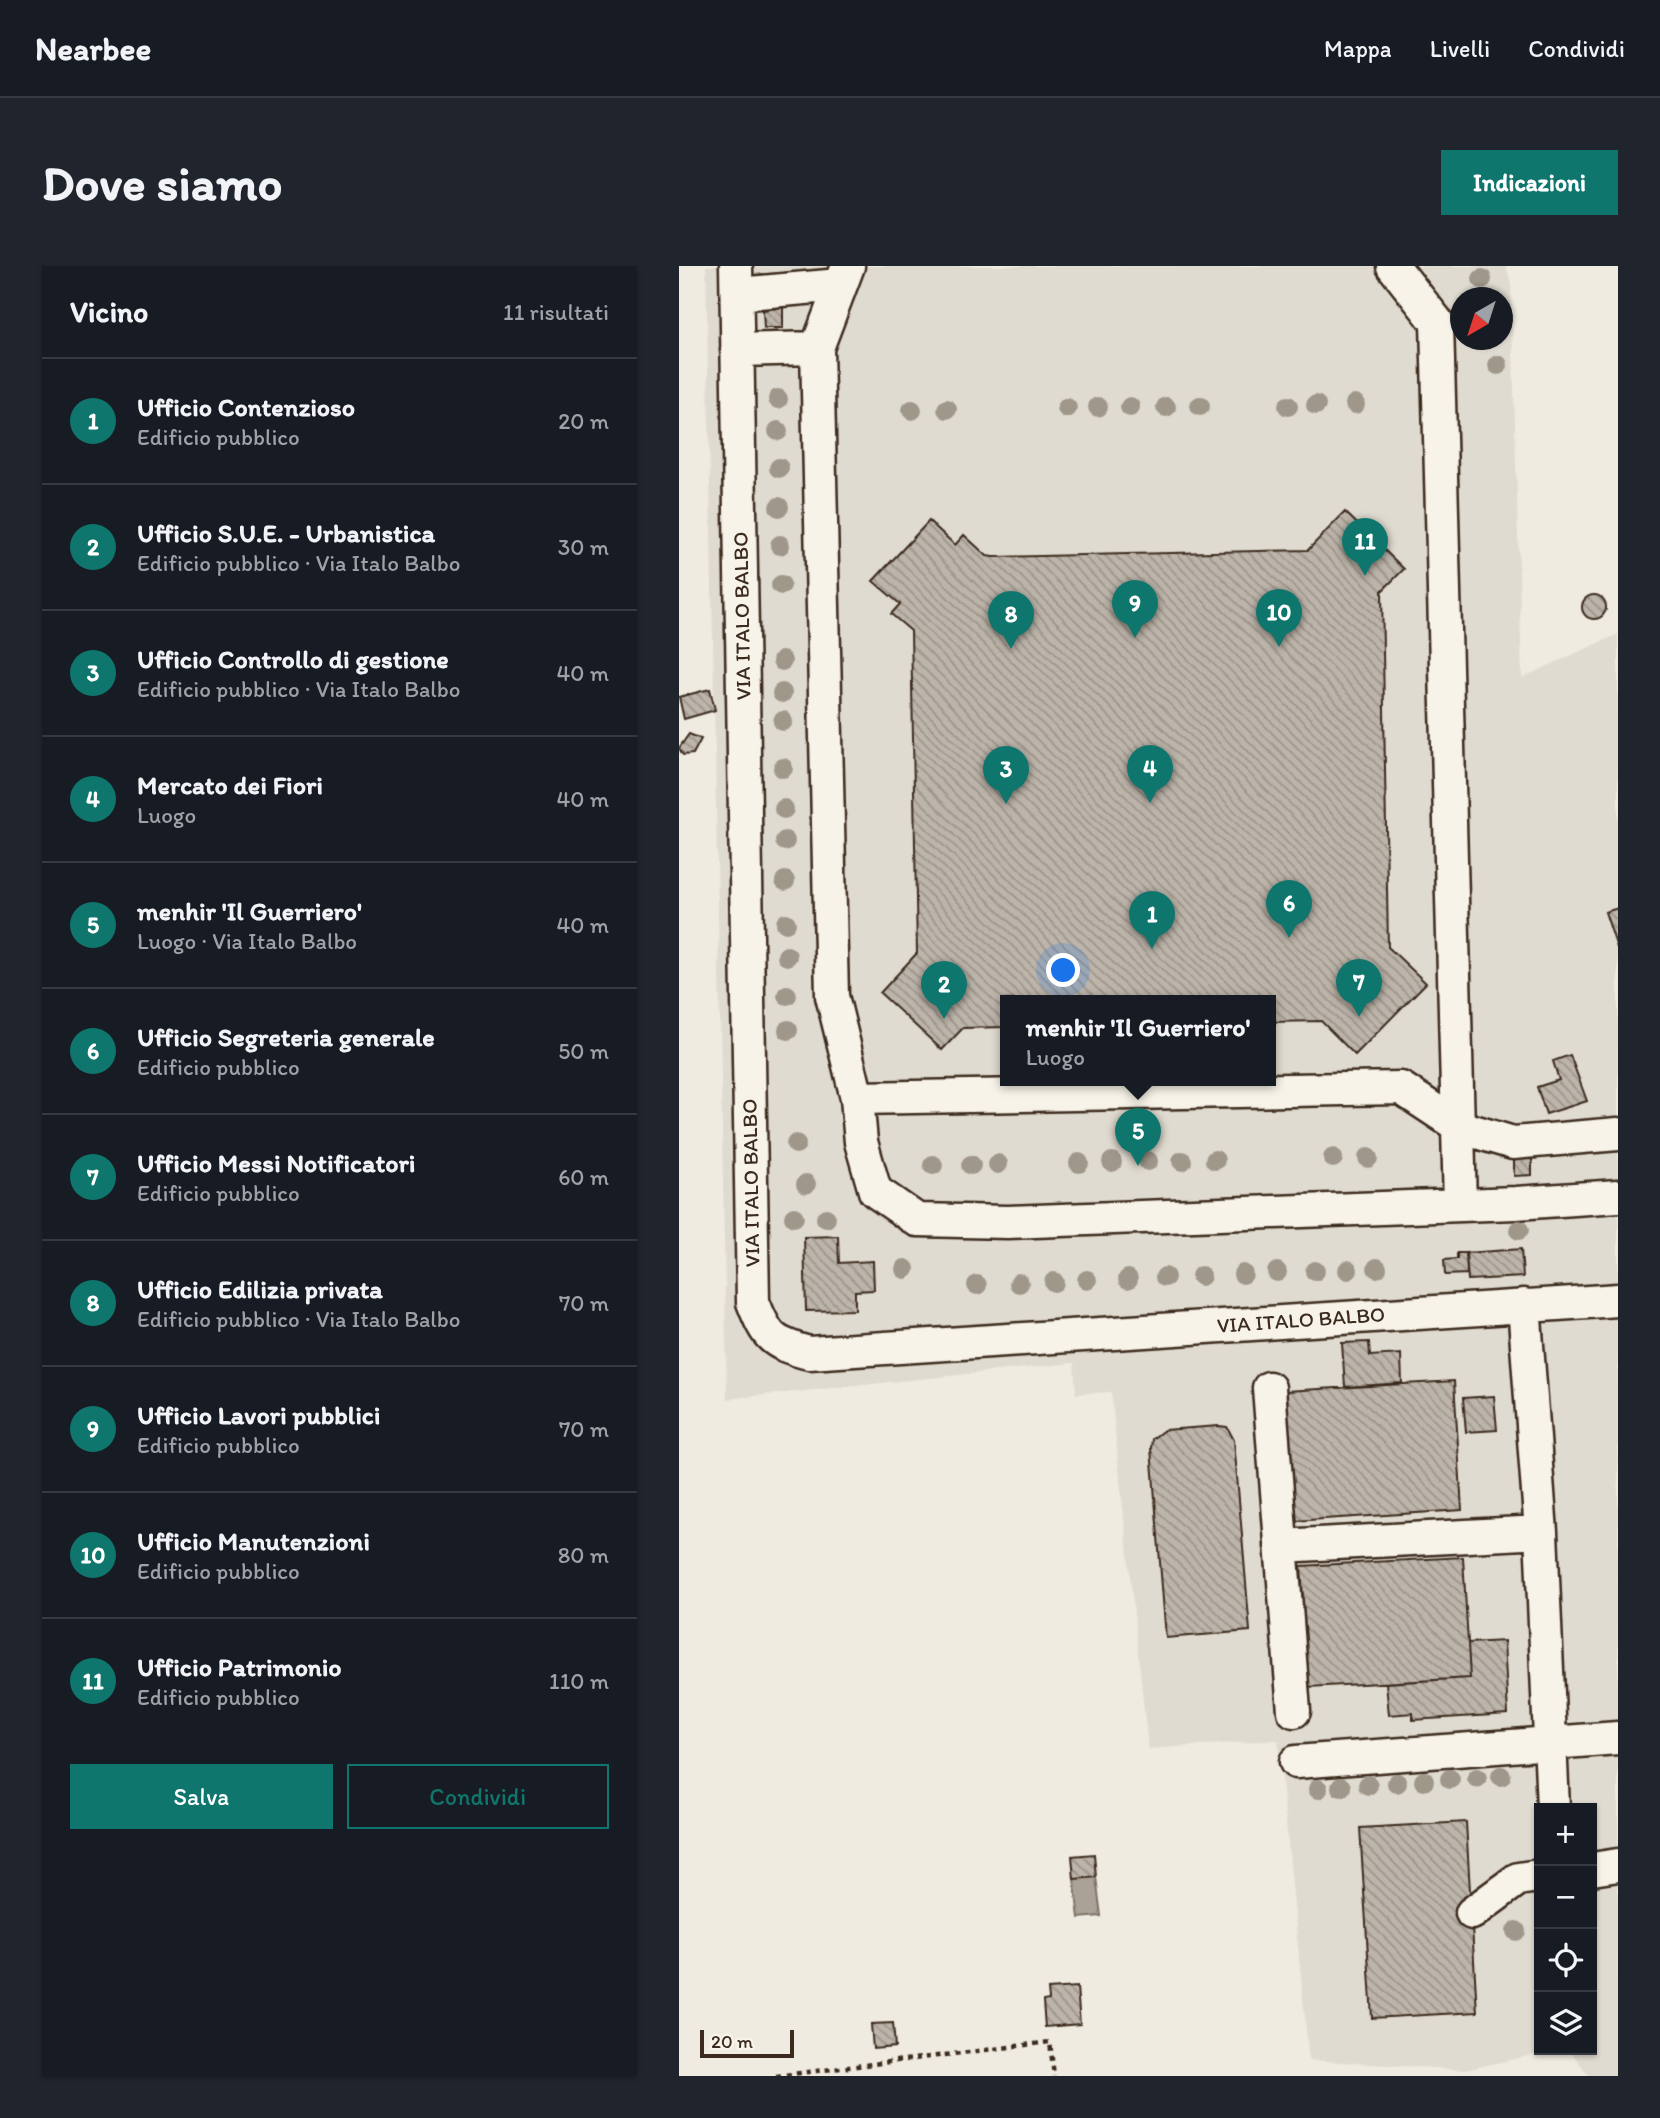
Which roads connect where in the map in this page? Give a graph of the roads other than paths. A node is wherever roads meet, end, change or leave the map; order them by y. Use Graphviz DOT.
graph roads {
  1 [pos="1393,266"];
  2 [pos="844,276"];
  3 [pos="736,280"];
  4 [pos="817,348"];
  5 [pos="737,350"];
  6 [pos="857,1098"];
  7 [pos="1460,1127"];
  8 [pos="1618,1140"];
  9 [pos="1618,1195"];
  10 [pos="1461,1205"];
  11 [pos="1618,1300"];
  12 [pos="1524,1305"];
  13 [pos="1269,1388"];
  14 [pos="1541,1532"];
  15 [pos="1281,1546"];
  16 [pos="1294,1711"];
  17 [pos="1618,1738"];
  18 [pos="1550,1742"];
  19 [pos="1296,1762"];
  20 [pos="1553,1803"];
  21 [pos="1618,1865"];
  22 [pos="1597,1868"];
  23 [pos="1534,1877"];
  24 [pos="1472,1913"];
  1 -- 7 [label="street"];
  2 -- 3 [label="street"];
  2 -- 4 [label="street"];
  3 -- 5 [label="street, VIA ITALO BALBO"];
  4 -- 5 [label="street"];
  4 -- 6 [label="street"];
  5 -- 12 [label="street, VIA ITALO BALBO"];
  6 -- 7 [label="street"];
  6 -- 10 [label="street"];
  7 -- 8 [label="street"];
  7 -- 10 [label="street"];
  9 -- 10 [label="street"];
  11 -- 12 [label="street, VIA ITALO BALBO"];
  12 -- 14 [label="street"];
  13 -- 15 [label="street"];
  14 -- 15 [label="street"];
  14 -- 18 [label="street"];
  15 -- 16 [label="street"];
  17 -- 18 [label="street"];
  18 -- 19 [label="street"];
  18 -- 20 [label="street"];
  21 -- 22 [label="street"];
  23 -- 24 [label="street"];
}
